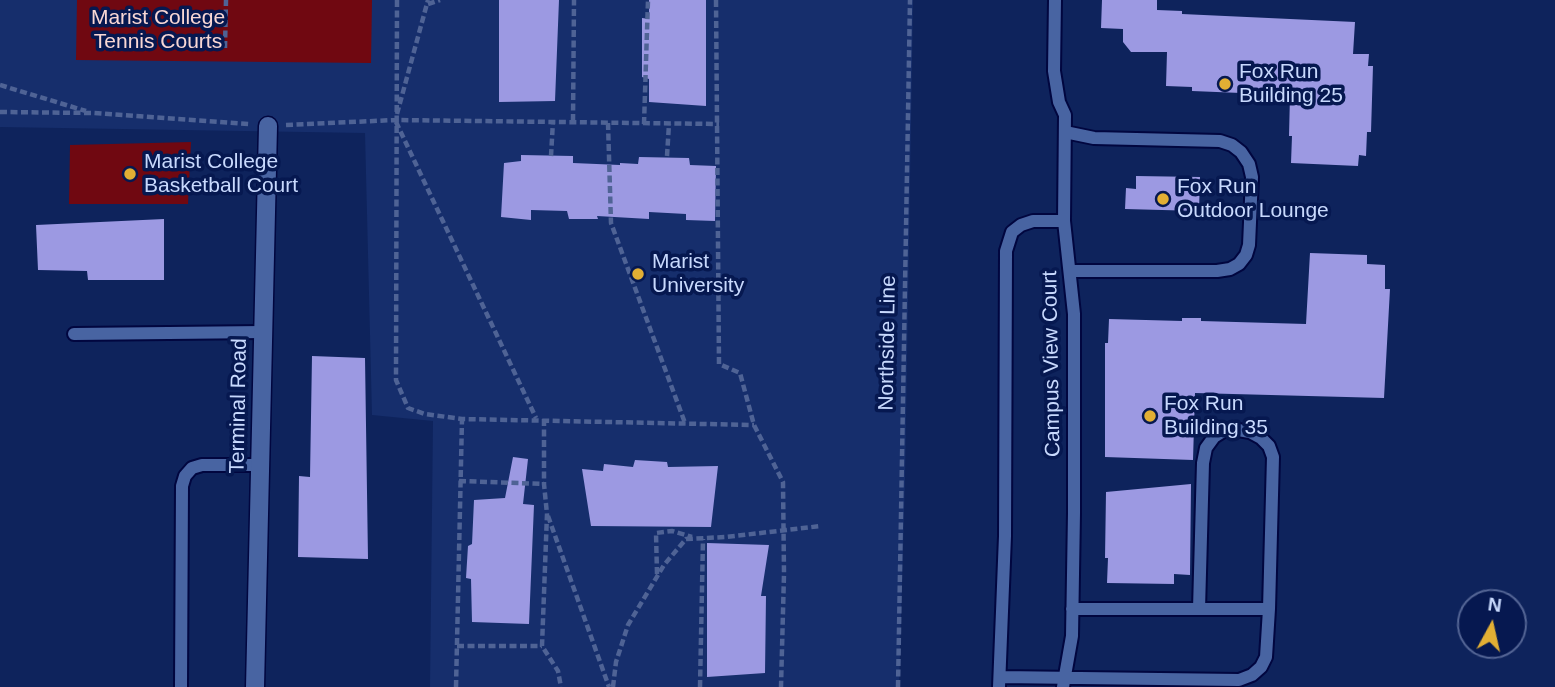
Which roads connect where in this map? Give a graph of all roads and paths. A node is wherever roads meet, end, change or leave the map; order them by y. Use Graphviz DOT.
graph roads {
  1 [pos="226,0"];
  2 [pos="397,0"];
  3 [pos="440,0"];
  4 [pos="574,0"];
  5 [pos="648,0"];
  6 [pos="716,0"];
  7 [pos="910,0"];
  8 [pos="1055,0"];
  9 [pos="428,2"];
  10 [pos="225,47"];
  11 [pos="0,85"];
  12 [pos="0,112"];
  13 [pos="94,113"];
  14 [pos="395,120"];
  15 [pos="553,121"];
  16 [pos="573,121"];
  17 [pos="608,123"];
  18 [pos="644,124"];
  19 [pos="669,124"];
  20 [pos="719,124"];
  21 [pos="268,126"];
  22 [pos="1065,132"];
  23 [pos="551,156"];
  24 [pos="667,156"];
  25 [pos="1064,221"];
  26 [pos="1071,271"];
  27 [pos="263,332"];
  28 [pos="74,334"];
  29 [pos="462,419"];
  30 [pos="536,419"];
  31 [pos="544,419"];
  32 [pos="685,423"];
  33 [pos="754,425"];
  34 [pos="260,465"];
  35 [pos="459,481"];
  36 [pos="544,484"];
  37 [pos="548,514"];
  38 [pos="821,526"];
  39 [pos="783,530"];
  40 [pos="695,538"];
  41 [pos="703,539"];
  42 [pos="657,575"];
  43 [pos="1072,608"];
  44 [pos="1199,609"];
  45 [pos="1269,609"];
  46 [pos="457,646"];
  47 [pos="542,646"];
  48 [pos="1000,682"];
  49 [pos="1064,682"];
  50 [pos="181,687"];
  51 [pos="255,687"];
  52 [pos="456,687"];
  53 [pos="561,687"];
  54 [pos="611,687"];
  55 [pos="700,687"];
  56 [pos="780,687"];
  57 [pos="898,687"];
  1 -- 10 [label="path"];
  2 -- 14 [label="path"];
  3 -- 9 [label="path"];
  4 -- 16 [label="path"];
  5 -- 18 [label="path"];
  6 -- 20 [label="path"];
  7 -- 57 [label="path, Northside Line"];
  8 -- 22 [label="lane, Campus View Court"];
  9 -- 14 [label="path"];
  11 -- 13 [label="path"];
  12 -- 13 [label="path"];
  13 -- 21 [label="path"];
  14 -- 15 [label="path"];
  14 -- 21 [label="path"];
  14 -- 29 [label="path"];
  14 -- 30 [label="path"];
  15 -- 16 [label="path"];
  15 -- 23 [label="path"];
  16 -- 17 [label="path"];
  17 -- 18 [label="path"];
  17 -- 32 [label="path"];
  18 -- 19 [label="path"];
  19 -- 20 [label="path"];
  19 -- 24 [label="path"];
  20 -- 33 [label="path"];
  21 -- 27 [label="street, Terminal Road"];
  22 -- 25 [label="lane, Campus View Court"];
  22 -- 26 [label="lane"];
  25 -- 26 [label="lane, Campus View Court"];
  25 -- 48 [label="lane"];
  26 -- 43 [label="lane, Campus View Court"];
  27 -- 28 [label="lane"];
  27 -- 34 [label="street, Terminal Road"];
  29 -- 30 [label="path"];
  29 -- 35 [label="path"];
  30 -- 31 [label="path"];
  31 -- 32 [label="path"];
  31 -- 36 [label="path"];
  32 -- 33 [label="path"];
  33 -- 39 [label="path"];
  34 -- 50 [label="lane"];
  34 -- 51 [label="street, Terminal Road"];
  35 -- 36 [label="path"];
  35 -- 46 [label="path"];
  36 -- 37 [label="path"];
  37 -- 47 [label="path"];
  37 -- 54 [label="path"];
  38 -- 39 [label="path"];
  39 -- 41 [label="path"];
  39 -- 56 [label="path"];
  40 -- 41 [label="path"];
  40 -- 42 [label="path"];
  40 -- 42 [label="path"];
  41 -- 55 [label="path"];
  42 -- 54 [label="path"];
  43 -- 44 [label="lane"];
  43 -- 49 [label="lane, Campus View Court"];
  44 -- 45 [label="lane"];
  44 -- 45 [label="lane"];
  45 -- 49 [label="lane"];
  46 -- 47 [label="path"];
  46 -- 52 [label="path"];
  47 -- 53 [label="path"];
  48 -- 49 [label="lane"];
}
